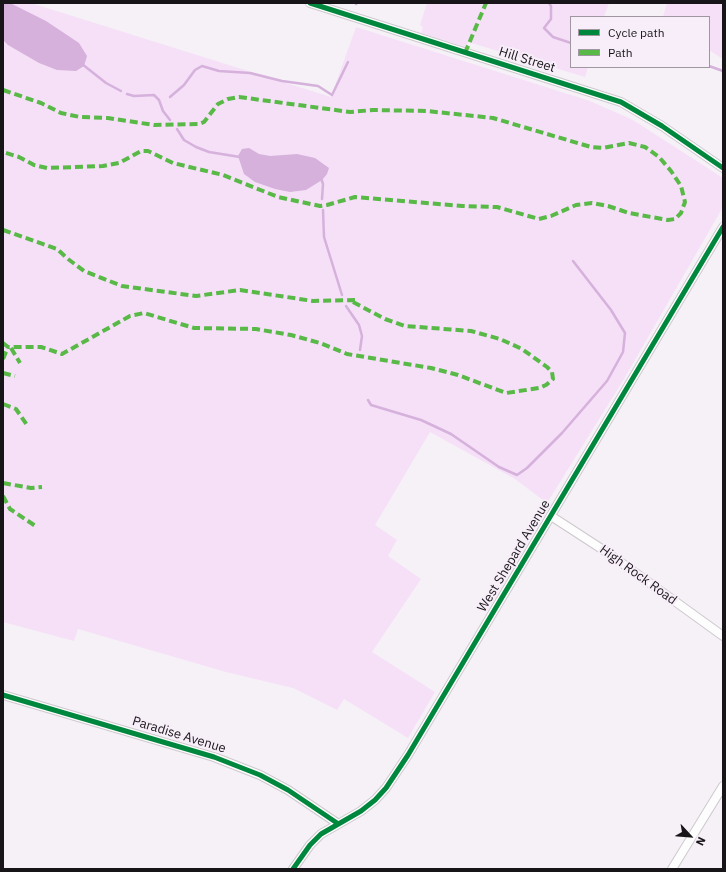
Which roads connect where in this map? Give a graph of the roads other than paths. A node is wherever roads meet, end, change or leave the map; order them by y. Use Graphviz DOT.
graph roads {
  1 [pos="310,3"];
  2 [pos="723,168"];
  3 [pos="723,227"];
  4 [pos="551,516"];
  5 [pos="723,636"];
  6 [pos="3,695"];
  7 [pos="723,786"];
  8 [pos="337,824"];
  9 [pos="293,869"];
  10 [pos="672,869"];
  1 -- 2 [label="street, Hill Street"];
  3 -- 4 [label="street, West Shepard Avenue"];
  4 -- 5 [label="street, High Rock Road"];
  4 -- 8 [label="street, West Shepard Avenue"];
  6 -- 8 [label="street, Paradise Avenue"];
  7 -- 10 [label="street"];
  8 -- 9 [label="street, West Shepard Avenue"];
}
